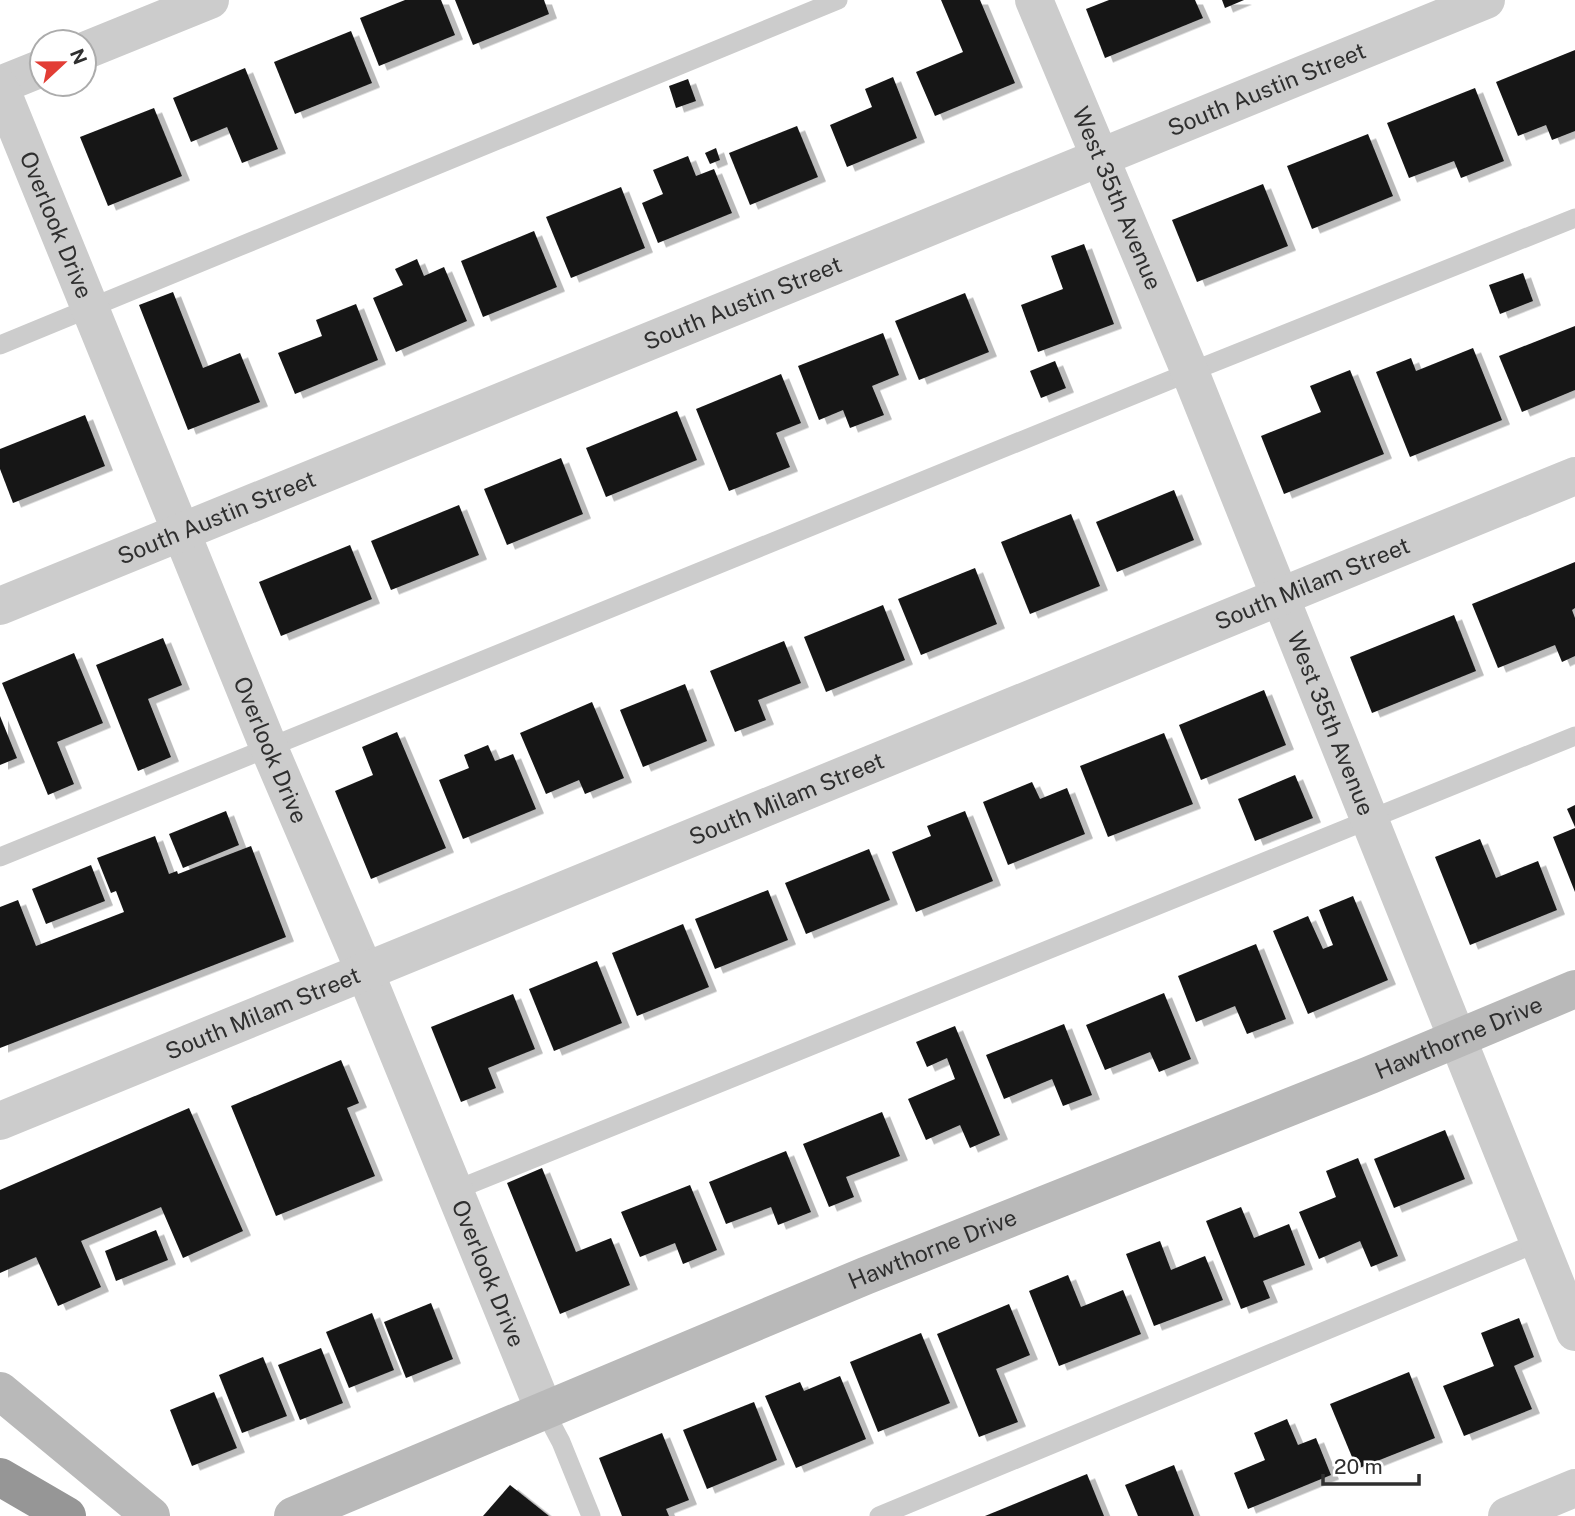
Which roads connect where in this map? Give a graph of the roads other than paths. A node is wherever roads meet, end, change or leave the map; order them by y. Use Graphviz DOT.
graph roads {
  1 [pos="210,0"];
  2 [pos="838,0"];
  3 [pos="1034,0"];
  4 [pos="1486,0"];
  5 [pos="98,45"];
  6 [pos="28,74"];
  7 [pos="0,86"];
  8 [pos="1101,157"];
  9 [pos="1575,218"];
  10 [pos="90,308"];
  11 [pos="0,345"];
  12 [pos="1190,372"];
  13 [pos="1575,476"];
  14 [pos="181,532"];
  15 [pos="1280,596"];
  16 [pos="0,606"];
  17 [pos="1575,736"];
  18 [pos="269,748"];
  19 [pos="1368,818"];
  20 [pos="0,857"];
  21 [pos="365,972"];
  22 [pos="1575,989"];
  23 [pos="1457,1038"];
  24 [pos="0,1121"];
  25 [pos="453,1191"];
  26 [pos="1539,1242"];
  27 [pos="1575,1332"];
  28 [pos="0,1391"];
  29 [pos="544,1410"];
  30 [pos="0,1477"];
  31 [pos="1575,1488"];
  32 [pos="67,1516"];
  33 [pos="151,1516"];
  34 [pos="293,1516"];
  35 [pos="590,1516"];
  36 [pos="879,1516"];
  37 [pos="1507,1516"];
  1 -- 5 [label="street"];
  2 -- 10 [label="lane"];
  3 -- 8 [label="street, West 35th Avenue"];
  4 -- 8 [label="street, South Austin Street"];
  6 -- 7 [label="street"];
  7 -- 10 [label="street, Overlook Drive"];
  8 -- 12 [label="street, West 35th Avenue"];
  8 -- 14 [label="street, South Austin Street"];
  9 -- 12 [label="lane"];
  10 -- 11 [label="lane"];
  10 -- 14 [label="street, Overlook Drive"];
  12 -- 15 [label="street, West 35th Avenue"];
  12 -- 18 [label="lane"];
  13 -- 15 [label="street, South Milam Street"];
  14 -- 16 [label="street, South Austin Street"];
  14 -- 18 [label="street, Overlook Drive"];
  15 -- 19 [label="street, West 35th Avenue"];
  15 -- 21 [label="street, South Milam Street"];
  17 -- 19 [label="lane"];
  18 -- 20 [label="lane"];
  18 -- 21 [label="street, Overlook Drive"];
  19 -- 23 [label="street, West 35th Avenue"];
  19 -- 25 [label="lane"];
  21 -- 24 [label="street, South Milam Street"];
  21 -- 25 [label="street, Overlook Drive"];
  22 -- 23 [label="street, Hawthorne Drive"];
  23 -- 26 [label="street, West 35th Avenue"];
  23 -- 29 [label="street, Hawthorne Drive"];
  25 -- 29 [label="street, Overlook Drive"];
  26 -- 27 [label="street, West 35th Avenue"];
  26 -- 36 [label="lane"];
  28 -- 33 [label="street"];
  29 -- 34 [label="street, Hawthorne Drive"];
  29 -- 35 [label="lane"];
  30 -- 32 [label="highway"];
  31 -- 37 [label="street"];
}
